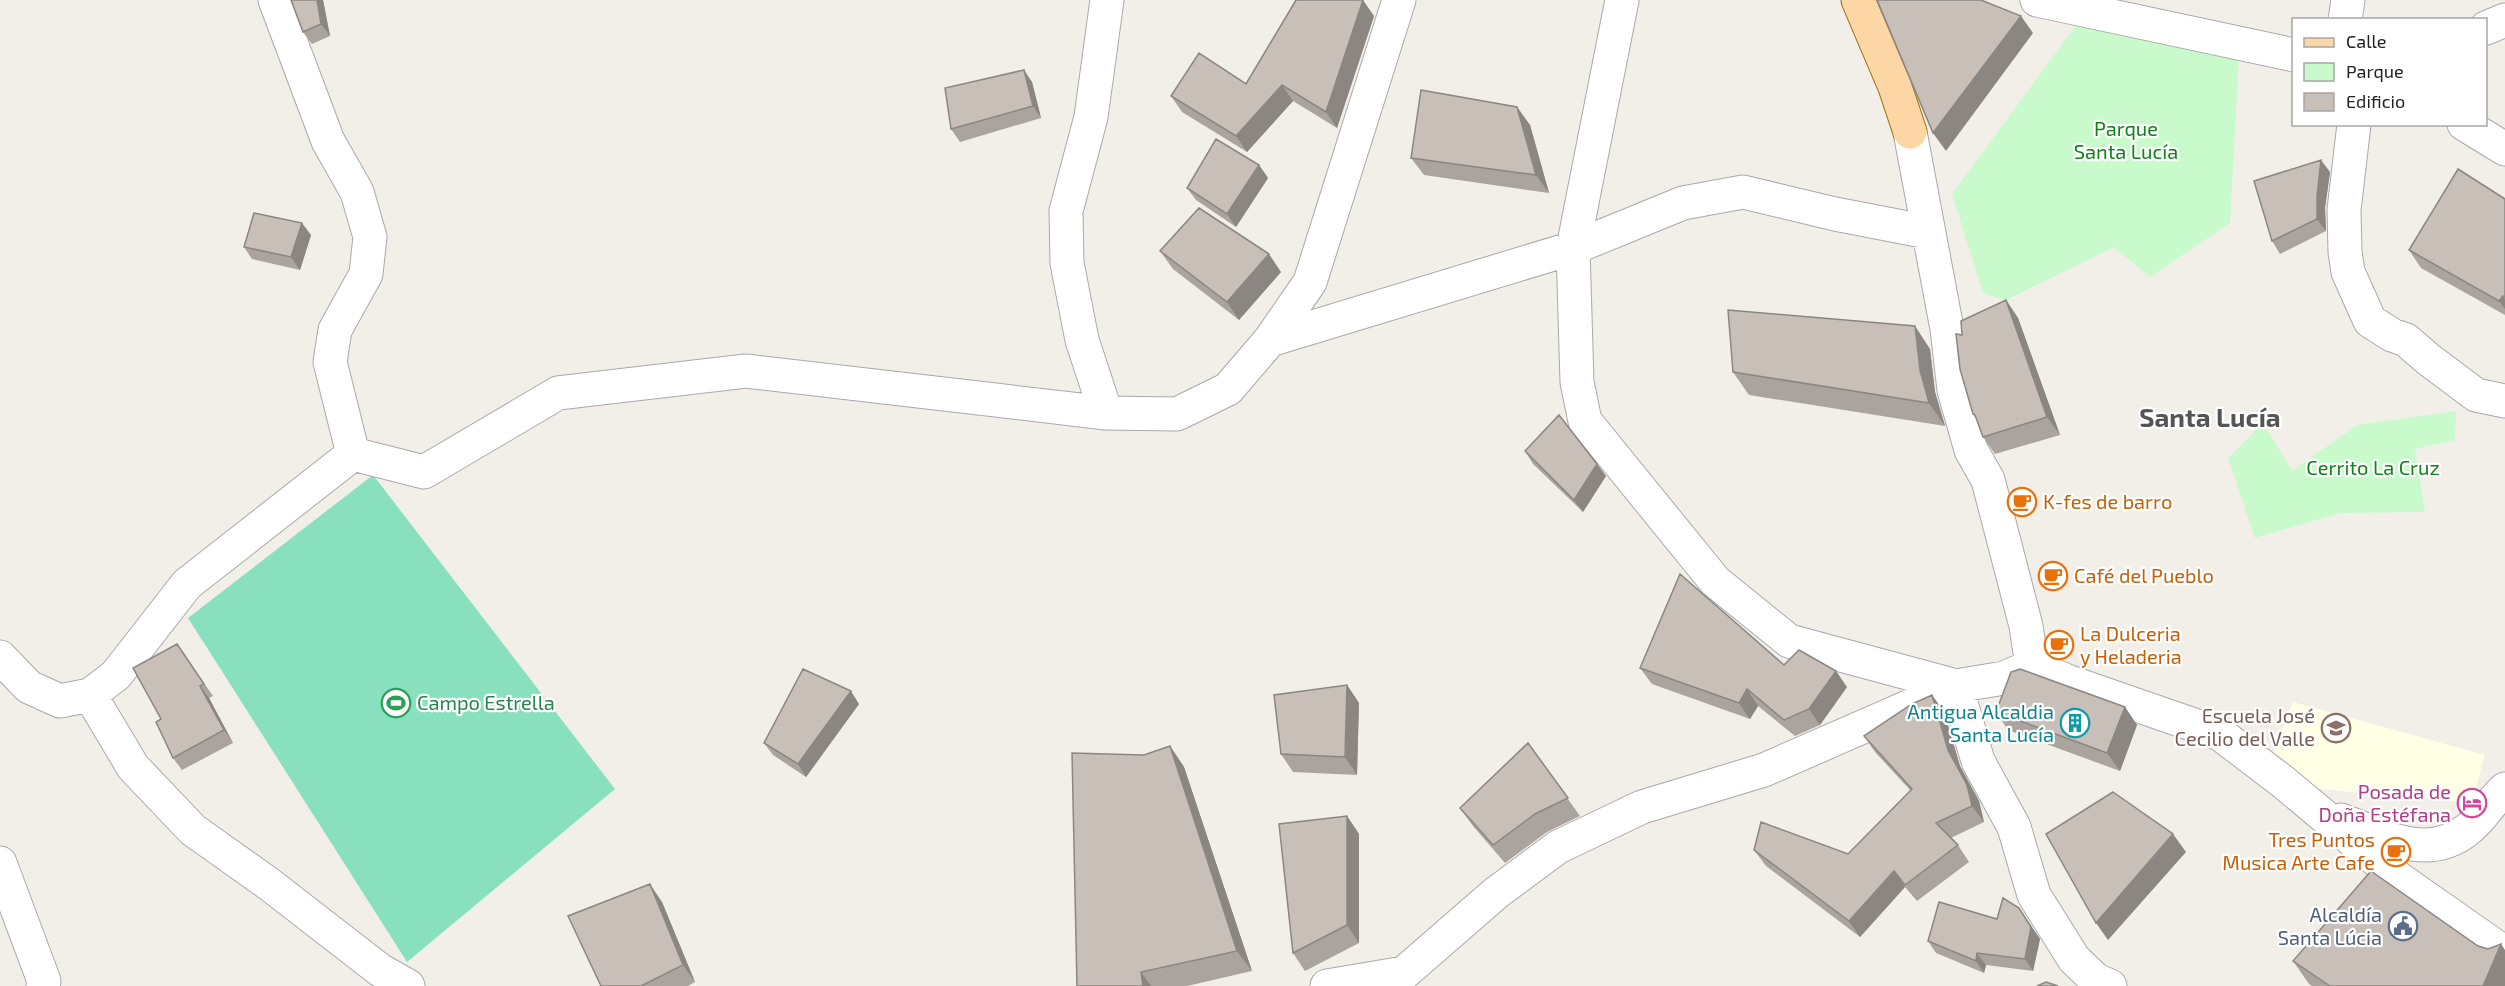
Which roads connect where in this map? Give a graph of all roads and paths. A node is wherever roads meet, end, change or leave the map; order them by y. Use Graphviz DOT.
graph roads {
  1 [pos="275,0"];
  2 [pos="1107,0"];
  3 [pos="1399,0"];
  4 [pos="1622,0"];
  5 [pos="1858,0"];
  6 [pos="2037,0"];
  7 [pos="2348,0"];
  8 [pos="2345,18"];
  9 [pos="2505,20"];
  10 [pos="2487,28"];
  11 [pos="2292,55"];
  12 [pos="2354,126"];
  13 [pos="2467,126"];
  14 [pos="1910,132"];
  15 [pos="2505,149"];
  16 [pos="1928,232"];
  17 [pos="1573,248"];
  18 [pos="1269,340"];
  19 [pos="2505,401"];
  20 [pos="1106,412"];
  21 [pos="353,454"];
  22 [pos="0,657"];
  23 [pos="2032,666"];
  24 [pos="1956,686"];
  25 [pos="90,694"];
  26 [pos="2505,789"];
  27 [pos="2320,813"];
  28 [pos="0,863"];
  29 [pos="2505,953"];
  30 [pos="1408,979"];
  31 [pos="43,986"];
  32 [pos="408,986"];
  33 [pos="1327,986"];
  34 [pos="2110,986"];
  1 -- 21 [label="street"];
  2 -- 20 [label="street"];
  3 -- 18 [label="street"];
  4 -- 17 [label="street"];
  5 -- 14 [label="main road"];
  6 -- 11 [label="street"];
  7 -- 8 [label="street"];
  9 -- 10 [label="street"];
  12 -- 19 [label="street"];
  13 -- 15 [label="street"];
  14 -- 16 [label="street"];
  16 -- 17 [label="street"];
  16 -- 23 [label="street"];
  17 -- 18 [label="street"];
  17 -- 24 [label="street"];
  18 -- 20 [label="street"];
  20 -- 21 [label="street"];
  21 -- 25 [label="street"];
  22 -- 25 [label="street"];
  23 -- 24 [label="street"];
  23 -- 27 [label="street"];
  24 -- 30 [label="street"];
  24 -- 34 [label="street"];
  25 -- 32 [label="street"];
  26 -- 27 [label="street"];
  27 -- 29 [label="street"];
  28 -- 31 [label="street"];
  30 -- 33 [label="street"];
}
